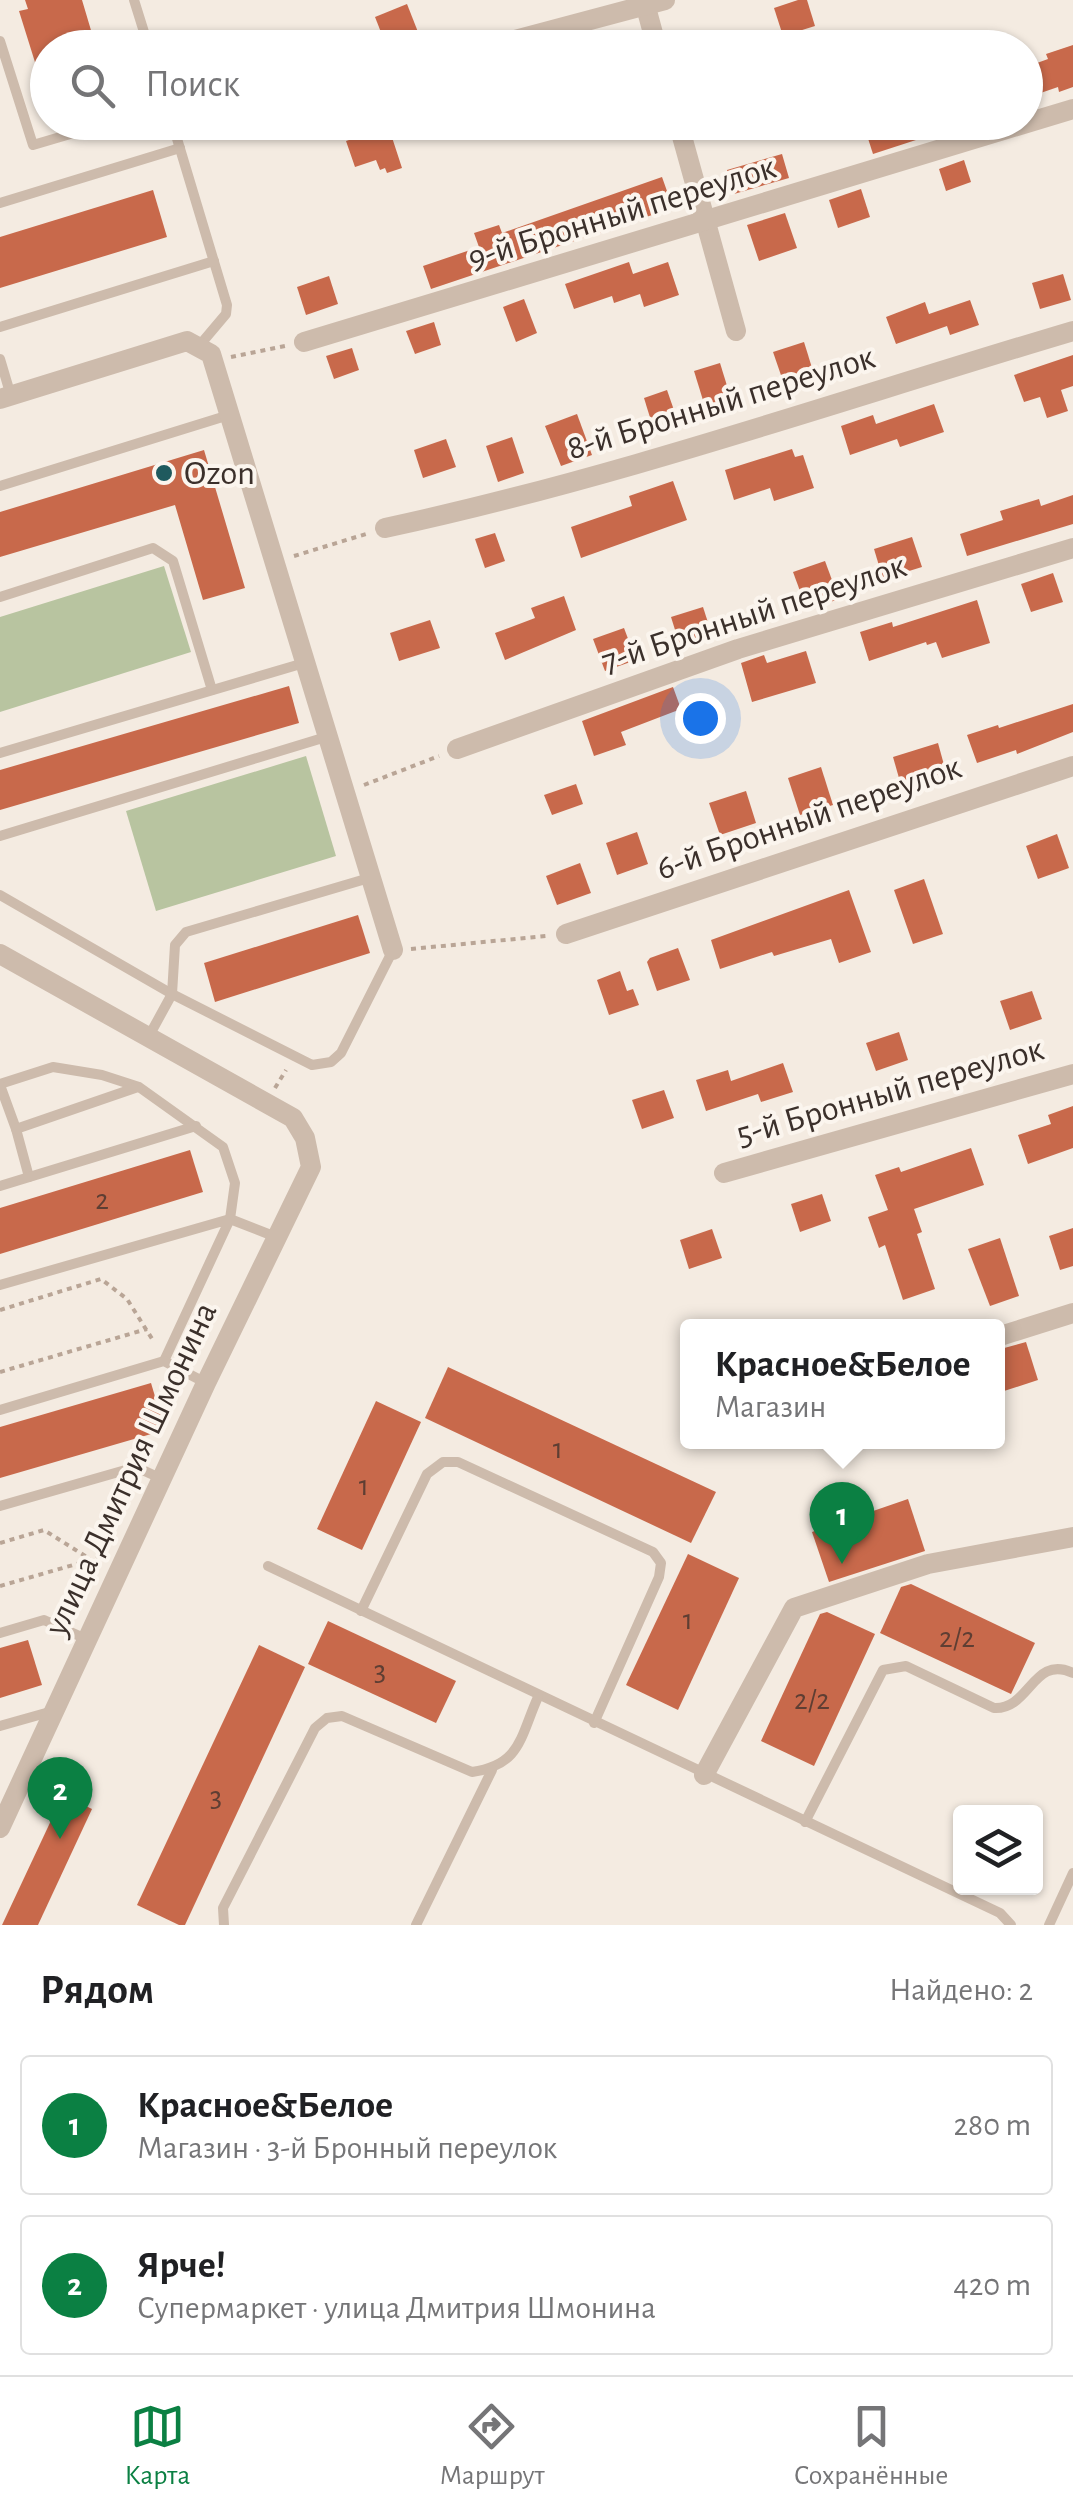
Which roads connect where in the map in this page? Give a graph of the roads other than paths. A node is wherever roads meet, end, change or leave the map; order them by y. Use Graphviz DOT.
graph roads {
  1 [pos="134,0"];
  2 [pos="651,2"];
  3 [pos="143,30"];
  4 [pos="550,30"];
  5 [pos="655,30"];
  6 [pos="0,41"];
  7 [pos="1073,109"];
  8 [pos="1043,118"];
  9 [pos="30,136"];
  10 [pos="178,140"];
  11 [pos="683,140"];
  12 [pos="973,140"];
  13 [pos="180,148"];
  14 [pos="0,203"];
  15 [pos="706,223"];
  16 [pos="214,261"];
  17 [pos="0,327"];
  18 [pos="736,331"];
  19 [pos="1073,331"];
  20 [pos="304,342"];
  21 [pos="207,353"];
  22 [pos="0,359"];
  23 [pos="6,397"];
  24 [pos="230,415"];
  25 [pos="0,486"];
  26 [pos="384,528"];
  27 [pos="1073,548"];
  28 [pos="0,597"];
  29 [pos="304,663"];
  30 [pos="212,690"];
  31 [pos="326,737"];
  32 [pos="457,750"];
  33 [pos="0,752"];
  34 [pos="1073,766"];
  35 [pos="0,836"];
  36 [pos="370,878"];
  37 [pos="0,895"];
  38 [pos="566,934"];
  39 [pos="392,950"];
  40 [pos="0,954"];
  41 [pos="172,994"];
  42 [pos="149,1036"];
  43 [pos="1073,1074"];
  44 [pos="0,1085"];
  45 [pos="139,1087"];
  46 [pos="196,1126"];
  47 [pos="16,1129"];
  48 [pos="724,1173"];
  49 [pos="29,1177"];
  50 [pos="0,1186"];
  51 [pos="230,1219"];
  52 [pos="277,1238"];
  53 [pos="0,1285"];
  54 [pos="1073,1313"];
  55 [pos="1005,1334"];
  56 [pos="164,1361"];
  57 [pos="206,1383"];
  58 [pos="0,1410"];
  59 [pos="164,1480"];
  60 [pos="0,1506"];
  61 [pos="1073,1537"];
  62 [pos="268,1566"];
  63 [pos="361,1612"];
  64 [pos="0,1633"];
  65 [pos="86,1638"];
  66 [pos="1073,1673"];
  67 [pos="538,1697"];
  68 [pos="54,1710"];
  69 [pos="594,1723"];
  70 [pos="0,1726"];
  71 [pos="492,1770"];
  72 [pos="704,1775"];
  73 [pos="804,1822"];
  74 [pos="0,1828"];
  75 [pos="1073,1874"];
  76 [pos="224,1925"];
  77 [pos="416,1925"];
  78 [pos="1011,1925"];
  79 [pos="1049,1925"];
  1 -- 3 [label="lane"];
  2 -- 4 [label="street"];
  2 -- 5 [label="street"];
  6 -- 9 [label="lane"];
  7 -- 8 [label="street, 9-й Бронный переулок"];
  10 -- 13 [label="lane"];
  11 -- 15 [label="street"];
  12 -- 15 [label="street, 9-й Бронный переулок"];
  13 -- 14 [label="lane"];
  13 -- 16 [label="lane"];
  15 -- 18 [label="street"];
  15 -- 20 [label="street, 9-й Бронный переулок"];
  16 -- 17 [label="lane"];
  16 -- 21 [label="lane"];
  19 -- 26 [label="street, 8-й Бронный переулок"];
  21 -- 23 [label="street"];
  21 -- 24 [label="street"];
  22 -- 23 [label="lane"];
  24 -- 25 [label="lane"];
  24 -- 29 [label="street"];
  27 -- 32 [label="street, 7-й Бронный переулок"];
  28 -- 30 [label="lane"];
  29 -- 30 [label="lane"];
  29 -- 31 [label="street"];
  30 -- 33 [label="lane"];
  31 -- 35 [label="lane"];
  31 -- 36 [label="street"];
  34 -- 38 [label="street, 6-й Бронный переулок"];
  36 -- 39 [label="street"];
  36 -- 41 [label="lane"];
  37 -- 41 [label="lane"];
  39 -- 41 [label="lane"];
  40 -- 42 [label="street"];
  41 -- 42 [label="lane"];
  42 -- 52 [label="street, улица Дмитрия Шмонина"];
  43 -- 48 [label="street, 5-й Бронный переулок"];
  44 -- 45 [label="lane"];
  44 -- 47 [label="lane"];
  45 -- 46 [label="lane"];
  45 -- 47 [label="lane"];
  46 -- 49 [label="lane"];
  46 -- 51 [label="lane"];
  47 -- 49 [label="lane"];
  49 -- 50 [label="lane"];
  51 -- 52 [label="lane"];
  51 -- 53 [label="lane"];
  51 -- 56 [label="lane"];
  52 -- 57 [label="street, улица Дмитрия Шмонина"];
  54 -- 55 [label="street"];
  56 -- 57 [label="lane"];
  56 -- 58 [label="lane"];
  57 -- 59 [label="street, улица Дмитрия Шмонина"];
  59 -- 60 [label="lane"];
  59 -- 65 [label="street, улица Дмитрия Шмонина"];
  61 -- 72 [label="street"];
  62 -- 63 [label="lane"];
  63 -- 67 [label="lane"];
  63 -- 69 [label="lane"];
  64 -- 65 [label="lane"];
  65 -- 68 [label="street, улица Дмитрия Шмонина"];
  66 -- 73 [label="lane"];
  67 -- 69 [label="lane"];
  67 -- 71 [label="lane"];
  68 -- 70 [label="lane"];
  68 -- 74 [label="street, улица Дмитрия Шмонина"];
  69 -- 72 [label="lane"];
  71 -- 76 [label="lane"];
  71 -- 77 [label="lane"];
  72 -- 73 [label="lane"];
  73 -- 78 [label="lane"];
  75 -- 79 [label="lane"];
}
